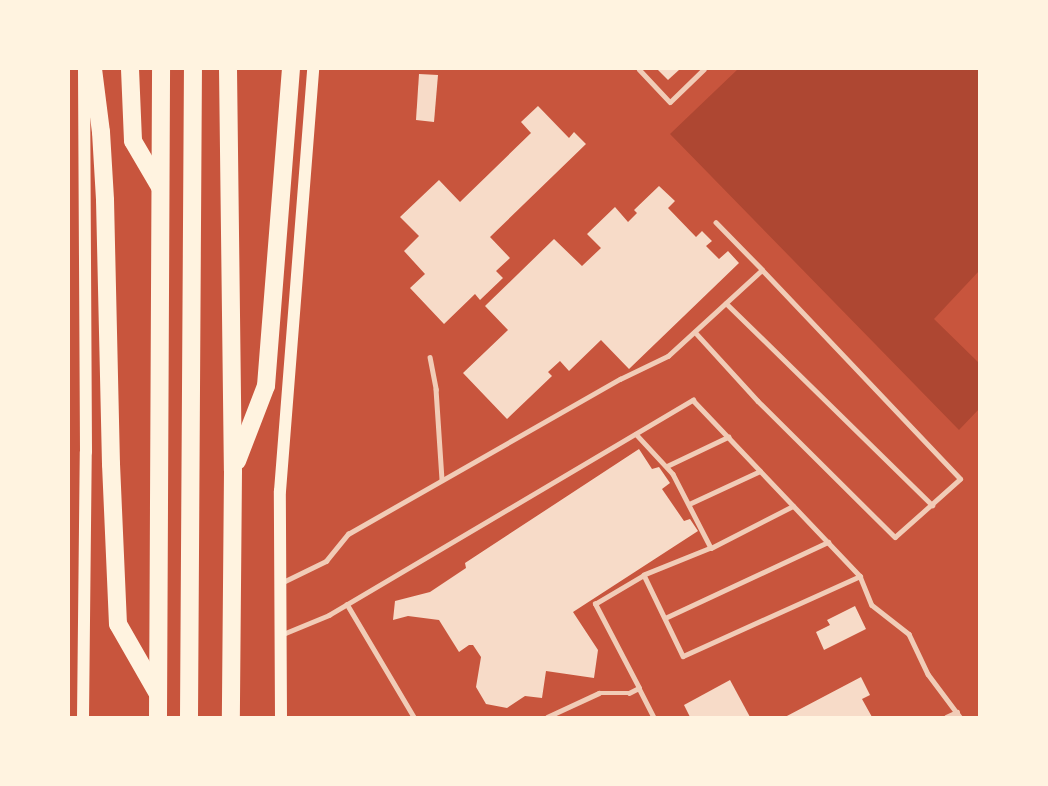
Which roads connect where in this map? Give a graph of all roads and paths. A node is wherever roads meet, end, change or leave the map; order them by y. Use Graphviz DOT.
graph roads {
  1 [pos="84,69"];
  2 [pos="93,69"];
  3 [pos="130,69"];
  4 [pos="161,69"];
  5 [pos="193,69"];
  6 [pos="228,69"];
  7 [pos="291,69"];
  8 [pos="313,69"];
  9 [pos="639,69"];
  10 [pos="704,69"];
  11 [pos="160,189"];
  12 [pos="716,223"];
  13 [pos="762,270"];
  14 [pos="726,303"];
  15 [pos="695,332"];
  16 [pos="430,357"];
  17 [pos="636,434"];
  18 [pos="728,437"];
  19 [pos="667,466"];
  20 [pos="233,471"];
  21 [pos="760,471"];
  22 [pos="442,480"];
  23 [pos="689,504"];
  24 [pos="932,505"];
  25 [pos="794,506"];
  26 [pos="828,542"];
  27 [pos="711,548"];
  28 [pos="644,575"];
  29 [pos="860,576"];
  30 [pos="281,584"];
  31 [pos="347,604"];
  32 [pos="665,618"];
  33 [pos="281,635"];
  34 [pos="639,688"];
  35 [pos="158,693"];
  36 [pos="564,710"];
  37 [pos="959,714"];
  38 [pos="83,717"];
  39 [pos="158,717"];
  40 [pos="189,717"];
  41 [pos="231,717"];
  42 [pos="281,717"];
  43 [pos="414,717"];
  44 [pos="548,717"];
  45 [pos="567,717"];
  46 [pos="654,717"];
  47 [pos="946,717"];
  1 -- 38 [label="main road"];
  2 -- 35 [label="highway"];
  3 -- 11 [label="highway"];
  4 -- 11 [label="highway"];
  5 -- 40 [label="highway"];
  6 -- 20 [label="highway"];
  7 -- 20 [label="highway"];
  8 -- 30 [label="main road"];
  9 -- 10 [label="lane"];
  11 -- 35 [label="highway"];
  12 -- 13 [label="lane"];
  13 -- 14 [label="lane"];
  13 -- 24 [label="lane"];
  14 -- 15 [label="lane"];
  14 -- 24 [label="lane"];
  15 -- 22 [label="lane"];
  15 -- 24 [label="lane"];
  16 -- 22 [label="lane"];
  17 -- 18 [label="lane"];
  17 -- 19 [label="lane"];
  17 -- 31 [label="lane"];
  18 -- 19 [label="lane"];
  18 -- 21 [label="lane"];
  19 -- 23 [label="lane"];
  20 -- 41 [label="highway"];
  21 -- 23 [label="lane"];
  21 -- 25 [label="lane"];
  22 -- 30 [label="lane"];
  23 -- 27 [label="lane"];
  25 -- 26 [label="lane"];
  25 -- 27 [label="lane"];
  26 -- 29 [label="lane"];
  26 -- 32 [label="lane"];
  27 -- 28 [label="lane"];
  28 -- 32 [label="lane"];
  28 -- 34 [label="lane"];
  29 -- 32 [label="lane"];
  29 -- 37 [label="lane"];
  30 -- 33 [label="main road"];
  31 -- 33 [label="lane"];
  31 -- 43 [label="lane"];
  33 -- 42 [label="main road"];
  34 -- 36 [label="lane"];
  34 -- 46 [label="lane"];
  35 -- 39 [label="highway"];
  36 -- 44 [label="lane"];
  36 -- 45 [label="lane"];
  37 -- 47 [label="lane"];
}
